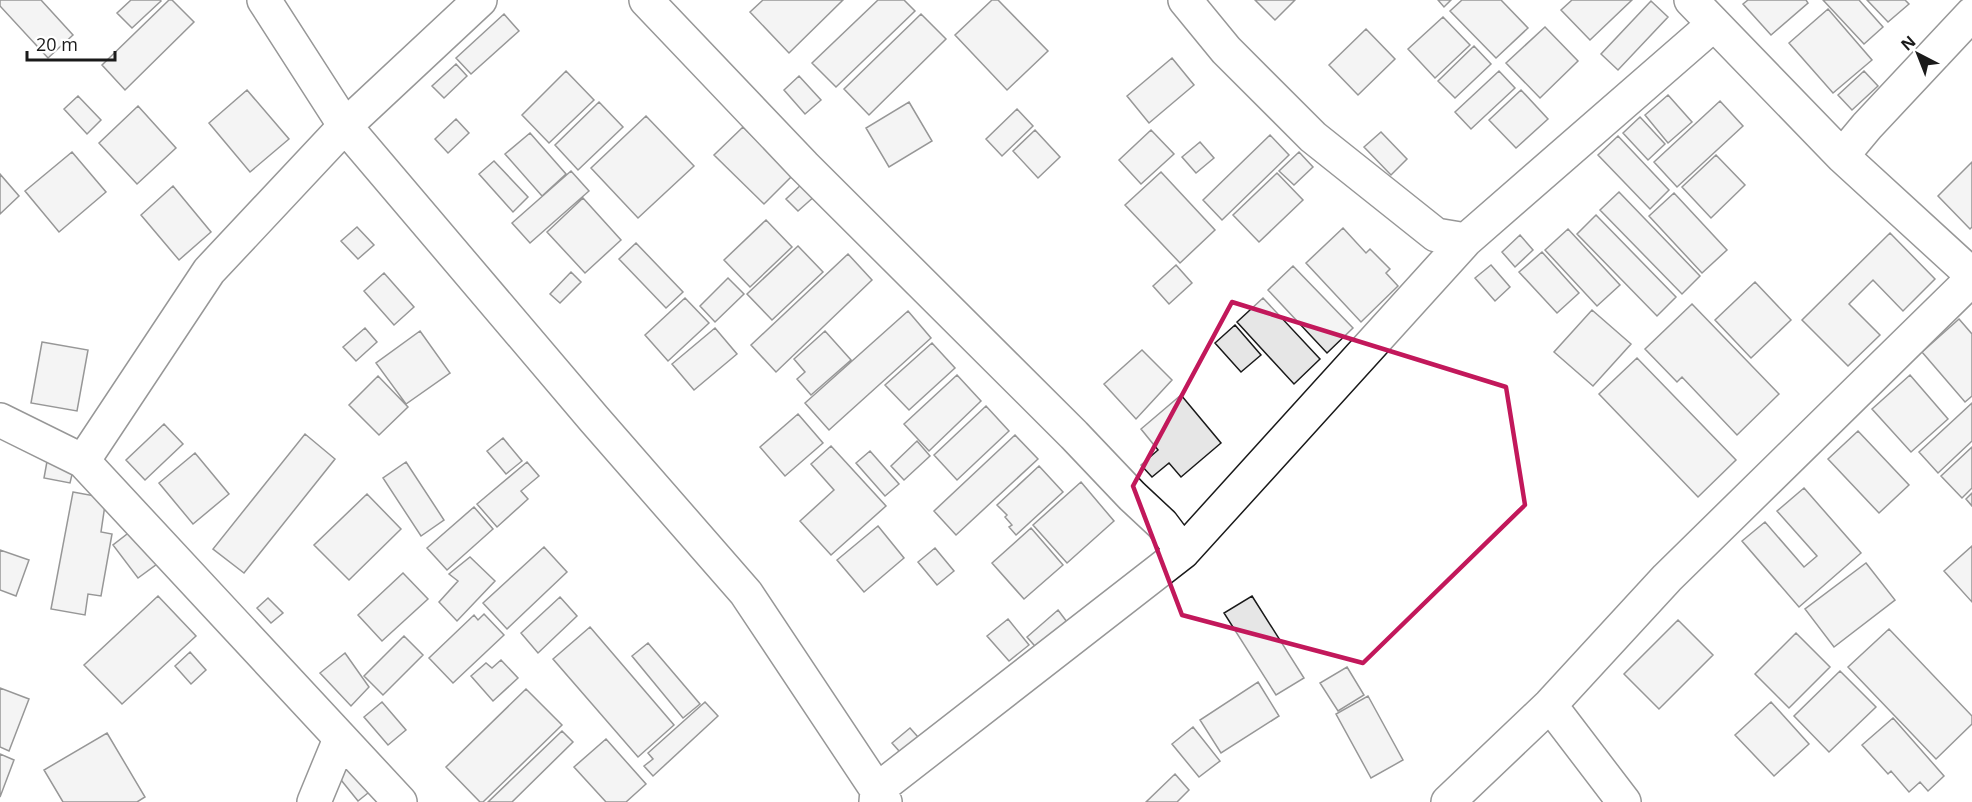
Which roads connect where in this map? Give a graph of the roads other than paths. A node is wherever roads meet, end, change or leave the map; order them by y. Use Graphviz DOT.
graph roads {
  1 [pos="264,0"];
  2 [pos="480,0"];
  3 [pos="646,0"];
  4 [pos="1185,0"];
  5 [pos="1690,0"];
  6 [pos="1972,14"];
  7 [pos="1714,24"];
  8 [pos="345,126"];
  9 [pos="1842,156"];
  10 [pos="1466,240"];
  11 [pos="1972,275"];
  12 [pos="1972,279"];
  13 [pos="0,420"];
  14 [pos="83,461"];
  15 [pos="1183,552"];
  16 [pos="1550,705"];
  17 [pos="340,739"];
  18 [pos="879,798"];
  19 [pos="314,802"];
  20 [pos="400,802"];
  21 [pos="1448,802"];
  22 [pos="1624,802"];
  1 -- 8 [label="street"];
  2 -- 8 [label="street"];
  3 -- 15 [label="street"];
  4 -- 10 [label="street"];
  5 -- 7 [label="street"];
  6 -- 9 [label="street"];
  7 -- 9 [label="street"];
  7 -- 10 [label="street"];
  8 -- 14 [label="street"];
  8 -- 18 [label="street"];
  9 -- 11 [label="street"];
  10 -- 15 [label="street"];
  12 -- 16 [label="street"];
  13 -- 14 [label="street"];
  14 -- 17 [label="street"];
  15 -- 18 [label="street"];
  16 -- 21 [label="street"];
  16 -- 22 [label="street"];
  17 -- 19 [label="street"];
  17 -- 20 [label="street"];
}
